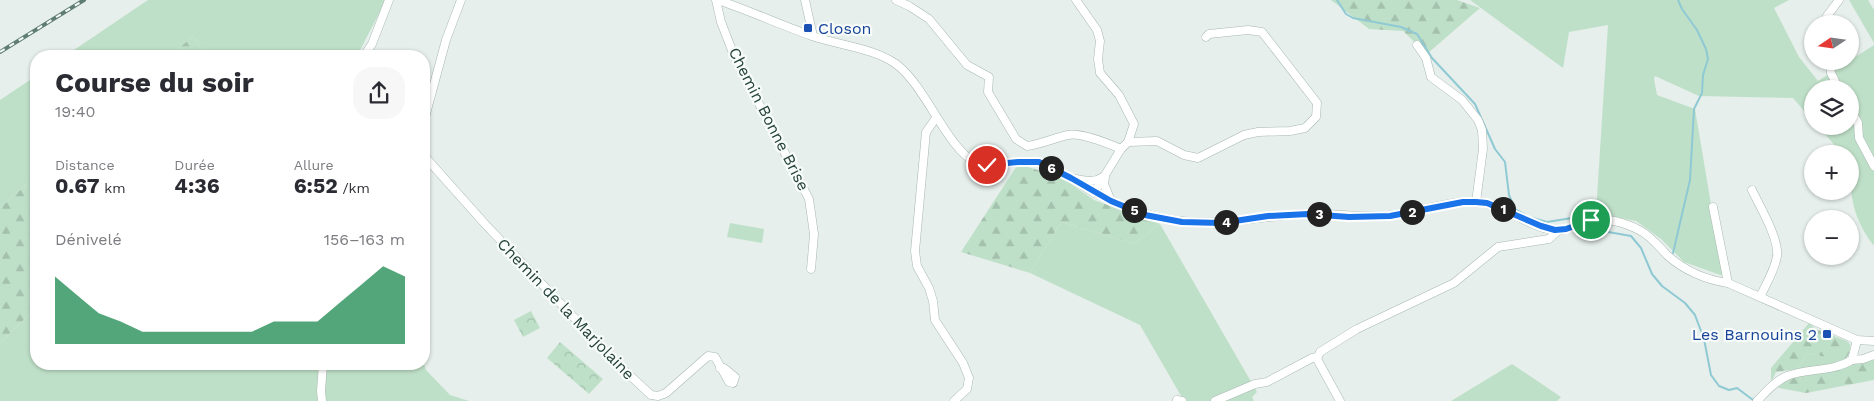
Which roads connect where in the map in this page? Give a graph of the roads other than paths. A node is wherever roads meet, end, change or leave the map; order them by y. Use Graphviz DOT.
graph roads {
  1 [pos="389,0"];
  2 [pos="461,0"];
  3 [pos="717,0"];
  4 [pos="806,0"];
  5 [pos="896,0"];
  6 [pos="1076,0"];
  7 [pos="1839,0"];
  8 [pos="1828,15"];
  9 [pos="813,36"];
  10 [pos="1206,37"];
  11 [pos="1417,46"];
  12 [pos="368,50"];
  13 [pos="430,99"];
  14 [pos="936,118"];
  15 [pos="1859,135"];
  16 [pos="1128,142"];
  17 [pos="1121,149"];
  18 [pos="430,163"];
  19 [pos="1874,166"];
  20 [pos="1105,176"];
  21 [pos="1071,178"];
  22 [pos="1752,190"];
  23 [pos="1094,192"];
  24 [pos="1111,201"];
  25 [pos="1476,202"];
  26 [pos="1713,207"];
  27 [pos="1559,230"];
  28 [pos="811,269"];
  29 [pos="1728,283"];
  30 [pos="1760,297"];
  31 [pos="1857,340"];
  32 [pos="1874,341"];
  33 [pos="1874,355"];
  34 [pos="1318,357"];
  35 [pos="1852,360"];
  36 [pos="720,368"];
  37 [pos="323,370"];
  38 [pos="654,398"];
  39 [pos="322,401"];
  40 [pos="954,401"];
  41 [pos="1215,401"];
  42 [pos="1340,401"];
  43 [pos="1757,401"];
  1 -- 12 [label="street"];
  2 -- 13 [label="street"];
  3 -- 9 [label="street"];
  3 -- 28 [label="street, Chemin Bonne Brise"];
  4 -- 9 [label="street"];
  5 -- 17 [label="street"];
  6 -- 16 [label="street"];
  7 -- 8 [label="street"];
  9 -- 14 [label="street"];
  10 -- 16 [label="street"];
  11 -- 25 [label="street"];
  14 -- 21 [label="street"];
  14 -- 40 [label="street"];
  15 -- 19 [label="street"];
  16 -- 17 [label="street"];
  17 -- 20 [label="street"];
  18 -- 38 [label="street, Chemin de la Marjolaine"];
  20 -- 21 [label="street"];
  20 -- 23 [label="street"];
  20 -- 24 [label="street"];
  21 -- 23 [label="street"];
  22 -- 30 [label="street"];
  23 -- 24 [label="street"];
  24 -- 25 [label="street"];
  25 -- 27 [label="street"];
  26 -- 29 [label="street"];
  27 -- 29 [label="street"];
  27 -- 34 [label="street"];
  29 -- 30 [label="street"];
  30 -- 31 [label="street"];
  31 -- 32 [label="street"];
  31 -- 35 [label="street"];
  33 -- 35 [label="street"];
  34 -- 41 [label="street"];
  34 -- 42 [label="street"];
  35 -- 43 [label="street"];
  36 -- 38 [label="street, Chemin de la Marjolaine"];
  37 -- 39 [label="street"];
}
